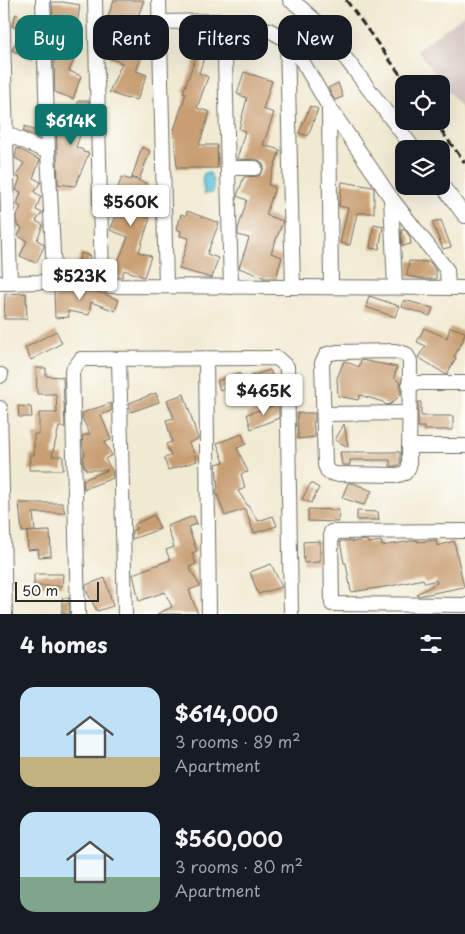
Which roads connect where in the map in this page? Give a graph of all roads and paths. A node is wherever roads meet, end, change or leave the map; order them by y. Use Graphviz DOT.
graph roads {
  1 [pos="2,0"];
  2 [pos="42,0"];
  3 [pos="94,0"];
  4 [pos="159,0"];
  5 [pos="290,0"];
  6 [pos="160,15"];
  7 [pos="161,60"];
  8 [pos="225,60"];
  9 [pos="287,60"];
  10 [pos="301,60"];
  11 [pos="328,107"];
  12 [pos="5,133"];
  13 [pos="407,140"];
  14 [pos="48,152"];
  15 [pos="228,168"];
  16 [pos="255,168"];
  17 [pos="449,195"];
  18 [pos="391,198"];
  19 [pos="465,216"];
  20 [pos="5,283"];
  21 [pos="166,286"];
  22 [pos="231,287"];
  23 [pos="293,287"];
  24 [pos="331,287"];
  25 [pos="395,287"];
  26 [pos="448,287"];
  27 [pos="465,288"];
  28 [pos="119,359"];
  29 [pos="206,359"];
  30 [pos="409,383"];
  31 [pos="465,383"];
  32 [pos="0,408"];
  33 [pos="409,413"];
  34 [pos="324,414"];
  35 [pos="409,446"];
  36 [pos="465,446"];
  37 [pos="0,450"];
  38 [pos="1,512"];
  39 [pos="465,531"];
  40 [pos="2,578"];
  41 [pos="465,605"];
  42 [pos="5,614"];
  43 [pos="78,614"];
  44 [pos="125,614"];
  45 [pos="208,614"];
  46 [pos="290,614"];
  1 -- 12 [label="street"];
  2 -- 14 [label="street"];
  3 -- 21 [label="street"];
  4 -- 6 [label="street"];
  5 -- 13 [label="street"];
  7 -- 21 [label="street"];
  8 -- 15 [label="street"];
  9 -- 23 [label="street"];
  10 -- 11 [label="street"];
  11 -- 18 [label="street"];
  11 -- 24 [label="street"];
  12 -- 14 [label="street"];
  12 -- 20 [label="street"];
  14 -- 20 [label="street"];
  15 -- 16 [label="street"];
  15 -- 22 [label="street"];
  17 -- 19 [label="street"];
  18 -- 25 [label="street"];
  18 -- 26 [label="street"];
  21 -- 22 [label="street"];
  22 -- 23 [label="street"];
  23 -- 24 [label="street"];
  24 -- 25 [label="street"];
  25 -- 26 [label="street"];
  26 -- 27 [label="street"];
  28 -- 29 [label="street"];
  28 -- 43 [label="street"];
  28 -- 44 [label="street"];
  29 -- 45 [label="street"];
  29 -- 46 [label="street"];
  30 -- 31 [label="street"];
  30 -- 33 [label="street"];
  30 -- 34 [label="street"];
  32 -- 37 [label="street"];
  33 -- 34 [label="street"];
  33 -- 35 [label="street"];
  34 -- 35 [label="street"];
  35 -- 36 [label="street"];
  37 -- 38 [label="street"];
  38 -- 40 [label="street"];
  39 -- 41 [label="street"];
  40 -- 42 [label="street"];
}
